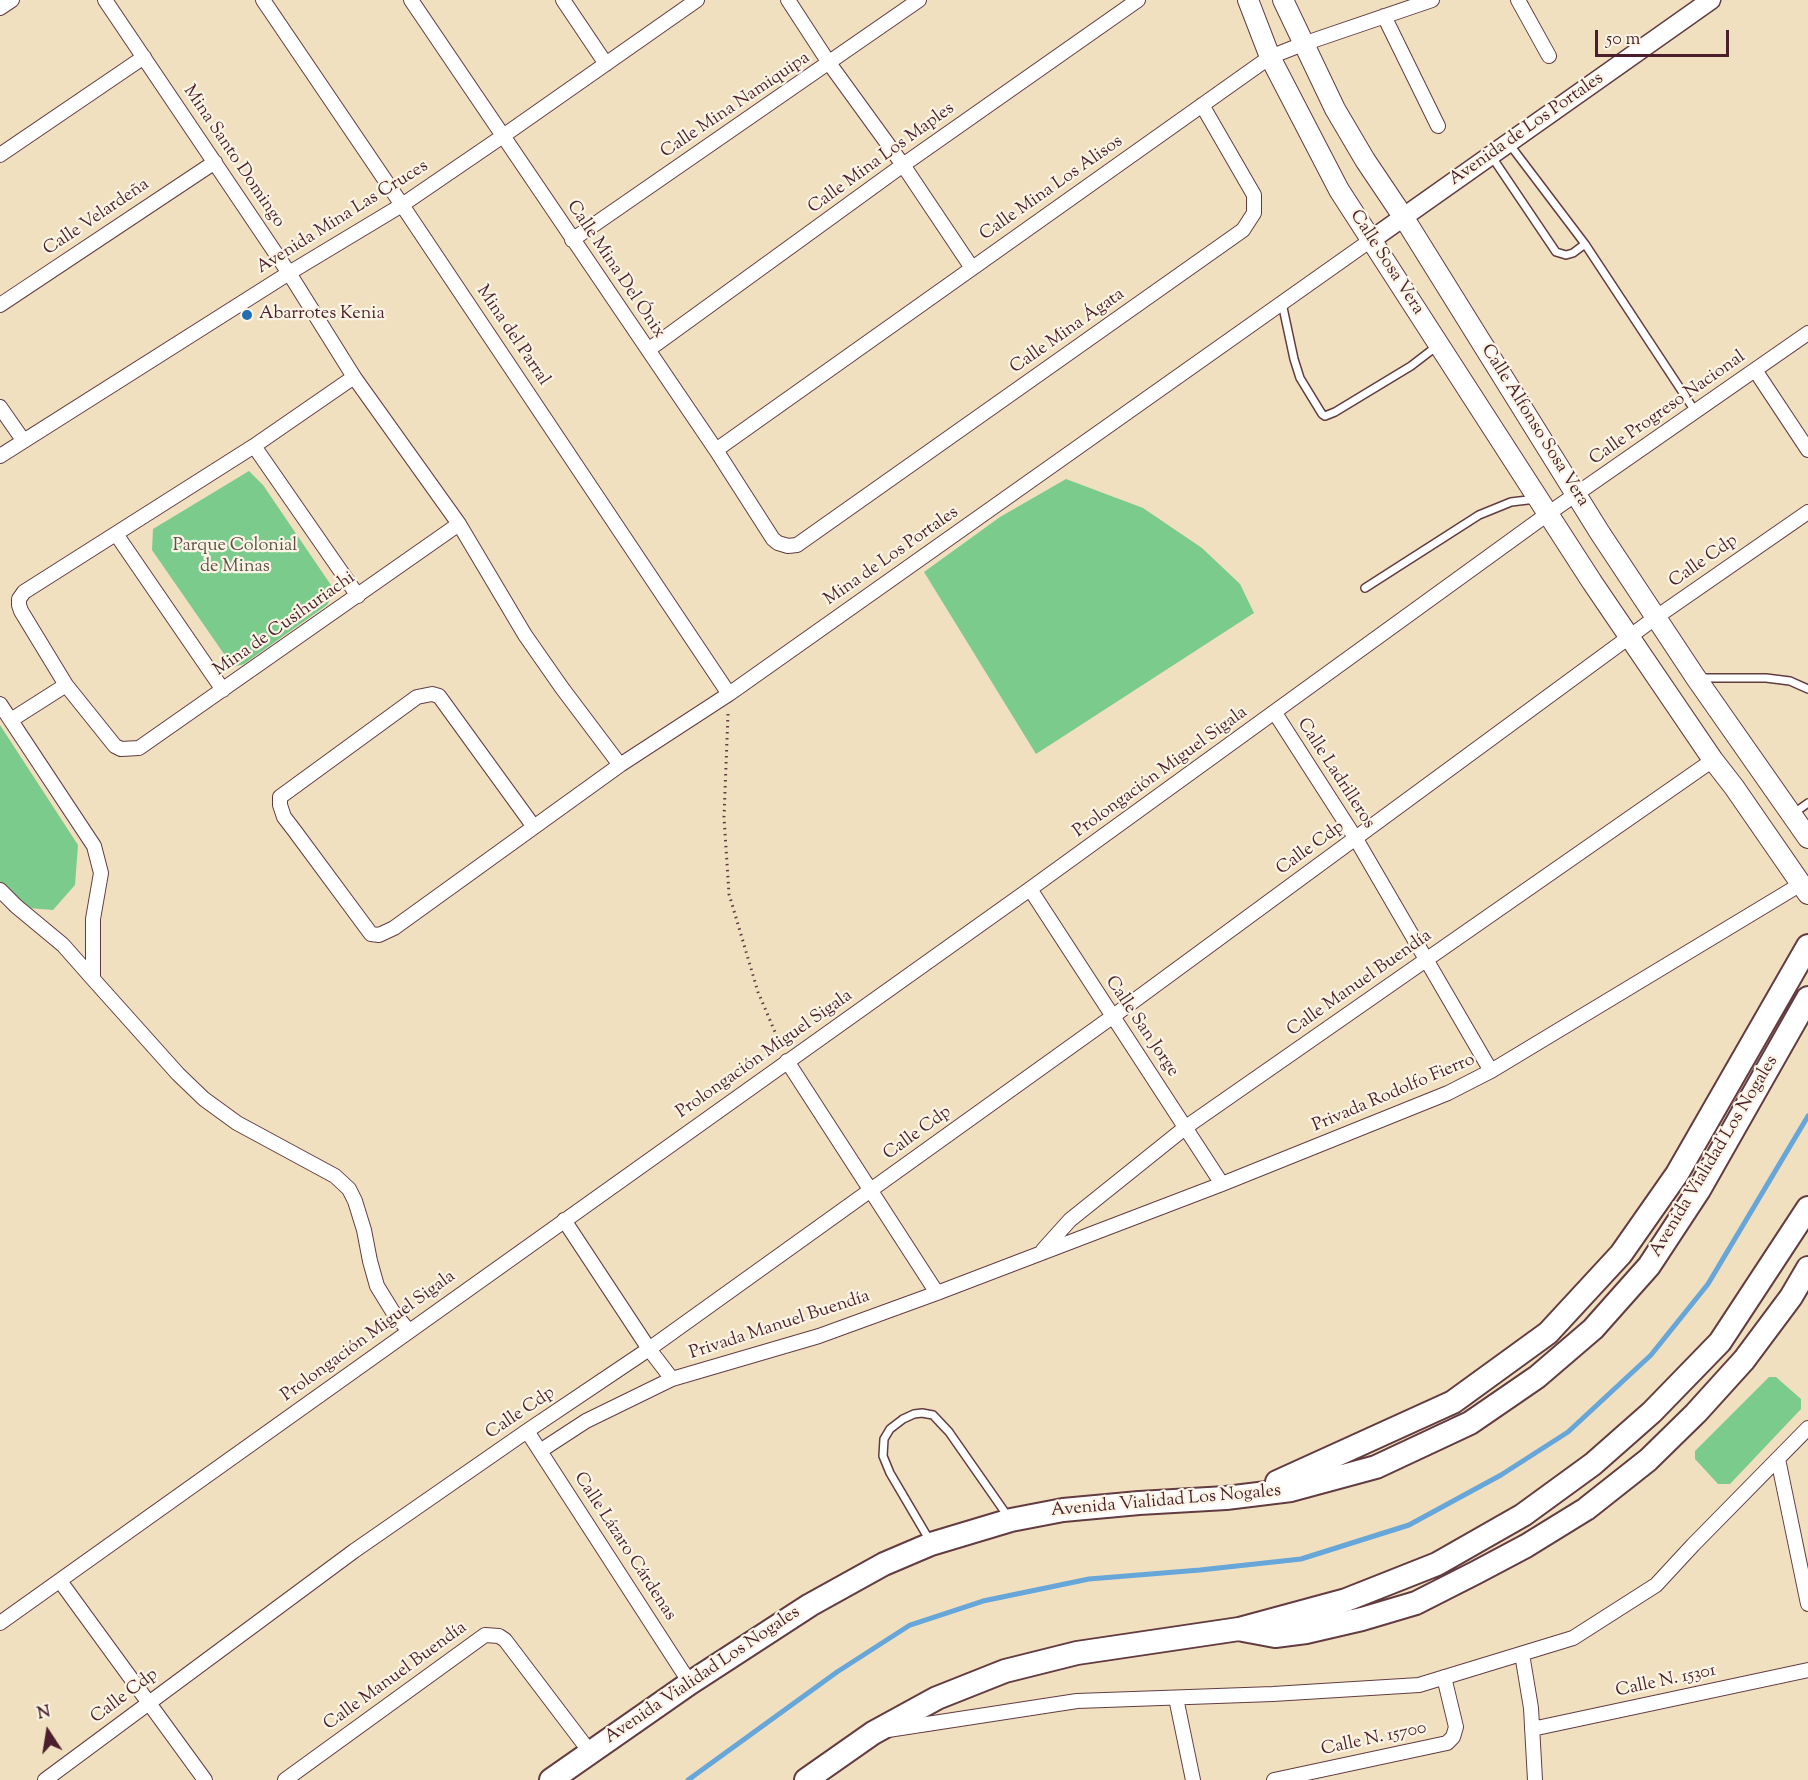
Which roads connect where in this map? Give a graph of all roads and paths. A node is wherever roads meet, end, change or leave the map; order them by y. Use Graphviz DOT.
graph roads {
  1 [pos="12,0"];
  2 [pos="105,0"];
  3 [pos="263,0"];
  4 [pos="411,0"];
  5 [pos="563,0"];
  6 [pos="697,0"];
  7 [pos="789,0"];
  8 [pos="918,0"];
  9 [pos="1138,0"];
  10 [pos="1248,0"];
  11 [pos="1283,0"];
  12 [pos="1432,0"];
  13 [pos="1518,0"];
  14 [pos="1712,0"];
  15 [pos="0,8"];
  16 [pos="1384,16"];
  17 [pos="1303,44"];
  18 [pos="1549,56"];
  19 [pos="144,57"];
  20 [pos="1269,57"];
  21 [pos="829,63"];
  22 [pos="606,64"];
  23 [pos="1202,105"];
  24 [pos="1438,126"];
  25 [pos="503,136"];
  26 [pos="1509,143"];
  27 [pos="0,155"];
  28 [pos="1491,156"];
  29 [pos="215,162"];
  30 [pos="903,165"];
  31 [pos="402,205"];
  32 [pos="1404,218"];
  33 [pos="572,240"];
  34 [pos="1371,240"];
  35 [pos="1585,244"];
  36 [pos="972,268"];
  37 [pos="289,273"];
  38 [pos="1282,303"];
  39 [pos="0,305"];
  40 [pos="1808,333"];
  41 [pos="1439,344"];
  42 [pos="648,350"];
  43 [pos="1755,370"];
  44 [pos="354,377"];
  45 [pos="0,407"];
  46 [pos="1695,411"];
  47 [pos="23,440"];
  48 [pos="254,446"];
  49 [pos="716,450"];
  50 [pos="1808,450"];
  51 [pos="0,456"];
  52 [pos="1576,495"];
  53 [pos="1544,506"];
  54 [pos="1808,512"];
  55 [pos="459,524"];
  56 [pos="116,534"];
  57 [pos="797,545"];
  58 [pos="1365,588"];
  59 [pos="358,596"];
  60 [pos="1655,618"];
  61 [pos="1630,637"];
  62 [pos="1696,678"];
  63 [pos="66,685"];
  64 [pos="1808,689"];
  65 [pos="223,690"];
  66 [pos="729,694"];
  67 [pos="0,704"];
  68 [pos="1275,713"];
  69 [pos="11,720"];
  70 [pos="1713,760"];
  71 [pos="620,765"];
  72 [pos="1759,769"];
  73 [pos="1734,787"];
  74 [pos="1800,808"];
  75 [pos="534,827"];
  76 [pos="1808,838"];
  77 [pos="1356,839"];
  78 [pos="1030,889"];
  79 [pos="1804,889"];
  80 [pos="0,890"];
  81 [pos="1808,946"];
  82 [pos="1425,961"];
  83 [pos="93,979"];
  84 [pos="1808,998"];
  85 [pos="1112,1017"];
  86 [pos="787,1061"];
  87 [pos="1491,1071"];
  88 [pos="1186,1127"];
  89 [pos="1222,1184"];
  90 [pos="872,1190"];
  91 [pos="1808,1208"];
  92 [pos="564,1220"];
  93 [pos="1039,1254"];
  94 [pos="1808,1268"];
  95 [pos="937,1293"];
  96 [pos="409,1331"];
  97 [pos="649,1349"];
  98 [pos="672,1379"];
  99 [pos="1808,1428"];
  100 [pos="527,1431"];
  101 [pos="540,1450"];
  102 [pos="1778,1459"];
  103 [pos="1247,1496"];
  104 [pos="1011,1520"];
  105 [pos="931,1544"];
  106 [pos="1802,1550"];
  107 [pos="60,1581"];
  108 [pos="1808,1604"];
  109 [pos="0,1623"];
  110 [pos="1239,1629"];
  111 [pos="1522,1654"];
  112 [pos="1808,1670"];
  113 [pos="1444,1677"];
  114 [pos="690,1683"];
  115 [pos="1176,1698"];
  116 [pos="148,1703"];
  117 [pos="1532,1729"];
  118 [pos="873,1733"];
  119 [pos="590,1752"];
  120 [pos="45,1780"];
  121 [pos="205,1780"];
  122 [pos="285,1780"];
  123 [pos="551,1780"];
  124 [pos="806,1780"];
  125 [pos="1193,1780"];
  126 [pos="1274,1780"];
  127 [pos="1535,1780"];
  1 -- 15 [label="street"];
  2 -- 19 [label="street, Mina Santo Domingo"];
  3 -- 31 [label="street, Mina del Parral"];
  4 -- 25 [label="street, Calle Mina Del Ónix"];
  5 -- 22 [label="street"];
  6 -- 22 [label="street, Avenida Mina Las Cruces"];
  7 -- 21 [label="street"];
  8 -- 21 [label="street, Calle Mina Namiquipa"];
  9 -- 30 [label="street, Calle Mina Los Maples"];
  10 -- 20 [label="main road, Calle Sosa Vera"];
  11 -- 17 [label="main road, Calle Alfonso Sosa Vera"];
  12 -- 16 [label="street, Calle Mina Los Alisos"];
  13 -- 18 [label="street"];
  14 -- 26 [label="street, Avenida de Los Portales"];
  16 -- 17 [label="street, Calle Mina Los Alisos"];
  16 -- 24 [label="street"];
  17 -- 20 [label="street, Calle Mina Los Alisos"];
  17 -- 32 [label="main road, Calle Alfonso Sosa Vera"];
  19 -- 27 [label="street"];
  19 -- 29 [label="street, Mina Santo Domingo"];
  20 -- 23 [label="street, Calle Mina Los Alisos"];
  20 -- 34 [label="main road, Calle Sosa Vera"];
  21 -- 30 [label="street"];
  21 -- 33 [label="street, Calle Mina Namiquipa"];
  22 -- 25 [label="street, Avenida Mina Las Cruces"];
  23 -- 36 [label="street, Calle Mina Los Alisos"];
  23 -- 57 [label="street, Calle Mina Ágata"];
  25 -- 31 [label="street, Avenida Mina Las Cruces"];
  25 -- 33 [label="street, Calle Mina Del Ónix"];
  26 -- 28 [label="street, Avenida de Los Portales"];
  26 -- 35 [label="lane"];
  28 -- 32 [label="street, Avenida de Los Portales"];
  28 -- 35 [label="lane"];
  29 -- 37 [label="street, Mina Santo Domingo"];
  29 -- 39 [label="street, Calle Velardeña"];
  30 -- 36 [label="street"];
  30 -- 42 [label="street, Calle Mina Los Maples"];
  31 -- 37 [label="street, Avenida Mina Las Cruces"];
  31 -- 66 [label="street, Mina del Parral"];
  32 -- 34 [label="street, Avenida de Los Portales"];
  32 -- 52 [label="main road, Calle Alfonso Sosa Vera"];
  33 -- 42 [label="street, Calle Mina Del Ónix"];
  34 -- 38 [label="street, Mina de Los Portales"];
  34 -- 41 [label="main road, Calle Sosa Vera"];
  35 -- 46 [label="lane"];
  36 -- 49 [label="street, Calle Mina Los Alisos"];
  37 -- 44 [label="street, Mina Santo Domingo"];
  37 -- 47 [label="street, Avenida Mina Las Cruces"];
  38 -- 41 [label="lane"];
  38 -- 66 [label="street, Mina de Los Portales"];
  40 -- 43 [label="street, Calle Progreso Nacional"];
  41 -- 53 [label="main road, Calle Sosa Vera"];
  42 -- 49 [label="street, Calle Mina Del Ónix"];
  43 -- 46 [label="street, Calle Progreso Nacional"];
  43 -- 50 [label="street"];
  44 -- 48 [label="street"];
  44 -- 55 [label="street, Mina Santo Domingo"];
  45 -- 47 [label="street"];
  46 -- 52 [label="street, Calle Progreso Nacional"];
  47 -- 51 [label="street, Avenida Mina Las Cruces"];
  48 -- 56 [label="street"];
  48 -- 59 [label="street"];
  49 -- 57 [label="street, Calle Mina Del Ónix"];
  52 -- 53 [label="street, Calle Progreso Nacional"];
  52 -- 60 [label="main road, Calle Alfonso Sosa Vera"];
  53 -- 58 [label="lane"];
  53 -- 61 [label="main road, Calle Alfonso Sosa Vera"];
  53 -- 68 [label="street, Prolongación Miguel Sigala"];
  54 -- 60 [label="street, Calle Cdp"];
  55 -- 59 [label="street, Mina de Cusihuriachi"];
  55 -- 71 [label="street, Mina Santo Domingo"];
  56 -- 63 [label="street"];
  56 -- 65 [label="street"];
  59 -- 65 [label="street, Mina de Cusihuriachi"];
  60 -- 61 [label="street, Calle Cdp"];
  60 -- 62 [label="main road, Calle Alfonso Sosa Vera"];
  61 -- 70 [label="main road, Calle Alfonso Sosa Vera"];
  61 -- 77 [label="street, Calle Cdp"];
  62 -- 64 [label="lane"];
  62 -- 72 [label="main road, Calle Alfonso Sosa Vera"];
  63 -- 65 [label="street, Mina de Cusihuriachi"];
  63 -- 69 [label="street"];
  66 -- 71 [label="street, Mina de Los Portales"];
  66 -- 86 [label="path"];
  67 -- 69 [label="street"];
  68 -- 77 [label="street, Calle Ladrilleros"];
  68 -- 78 [label="street, Prolongación Miguel Sigala"];
  69 -- 83 [label="street"];
  70 -- 73 [label="main road, Calle Alfonso Sosa Vera"];
  70 -- 82 [label="street, Calle Manuel Buendía"];
  71 -- 75 [label="street, Mina de Los Portales"];
  72 -- 73 [label="main road"];
  72 -- 74 [label="main road, Calle Alfonso Sosa Vera"];
  73 -- 79 [label="main road, Calle Alfonso Sosa Vera"];
  74 -- 76 [label="main road, Calle Alfonso Sosa Vera"];
  75 -- 75 [label="street, Mina de Los Portales"];
  77 -- 82 [label="street, Calle Ladrilleros"];
  77 -- 85 [label="street, Calle Cdp"];
  78 -- 85 [label="street, Calle San Jorge"];
  78 -- 86 [label="street, Prolongación Miguel Sigala"];
  79 -- 87 [label="street, Privada Rodolfo Fierro"];
  80 -- 83 [label="street"];
  81 -- 103 [label="highway"];
  82 -- 87 [label="street, Calle Ladrilleros"];
  82 -- 88 [label="street, Calle Manuel Buendía"];
  83 -- 96 [label="street"];
  84 -- 103 [label="highway, Avenida Vialidad Los Nogales"];
  85 -- 88 [label="street, Calle San Jorge"];
  85 -- 90 [label="street, Calle Cdp"];
  86 -- 90 [label="street"];
  86 -- 92 [label="street, Prolongación Miguel Sigala"];
  87 -- 89 [label="street, Privada Rodolfo Fierro"];
  88 -- 89 [label="street, Calle San Jorge"];
  88 -- 93 [label="street, Calle Manuel Buendía"];
  89 -- 93 [label="street, Privada Rodolfo Fierro"];
  90 -- 95 [label="street"];
  90 -- 97 [label="street, Calle Cdp"];
  91 -- 110 [label="highway"];
  92 -- 96 [label="street, Prolongación Miguel Sigala"];
  92 -- 97 [label="street"];
  93 -- 95 [label="street, Privada Manuel Buendía"];
  94 -- 110 [label="highway"];
  95 -- 98 [label="street, Privada Manuel Buendía"];
  96 -- 107 [label="street, Prolongación Miguel Sigala"];
  97 -- 98 [label="street"];
  97 -- 100 [label="street, Calle Cdp"];
  98 -- 101 [label="street, Privada Manuel Buendía"];
  99 -- 102 [label="street"];
  100 -- 101 [label="street, Calle Lázaro Cárdenas"];
  100 -- 116 [label="street, Calle Cdp"];
  101 -- 114 [label="street, Calle Lázaro Cárdenas"];
  102 -- 106 [label="street"];
  102 -- 111 [label="street"];
  103 -- 104 [label="highway, Avenida Vialidad Los Nogales"];
  104 -- 105 [label="highway, Avenida Vialidad Los Nogales"];
  104 -- 105 [label="lane"];
  105 -- 114 [label="highway, Avenida Vialidad Los Nogales"];
  106 -- 108 [label="street"];
  107 -- 109 [label="street, Prolongación Miguel Sigala"];
  107 -- 116 [label="street"];
  110 -- 118 [label="highway"];
  111 -- 113 [label="street"];
  111 -- 117 [label="street"];
  112 -- 117 [label="street, Calle N. 15301"];
  113 -- 115 [label="street"];
  113 -- 126 [label="street, Calle N. 15700"];
  114 -- 119 [label="highway, Avenida Vialidad Los Nogales"];
  115 -- 118 [label="street"];
  115 -- 125 [label="street"];
  116 -- 120 [label="street, Calle Cdp"];
  116 -- 121 [label="street"];
  117 -- 127 [label="street"];
  118 -- 124 [label="highway"];
  119 -- 122 [label="street, Calle Manuel Buendía"];
  119 -- 123 [label="highway, Avenida Vialidad Los Nogales"];
}
